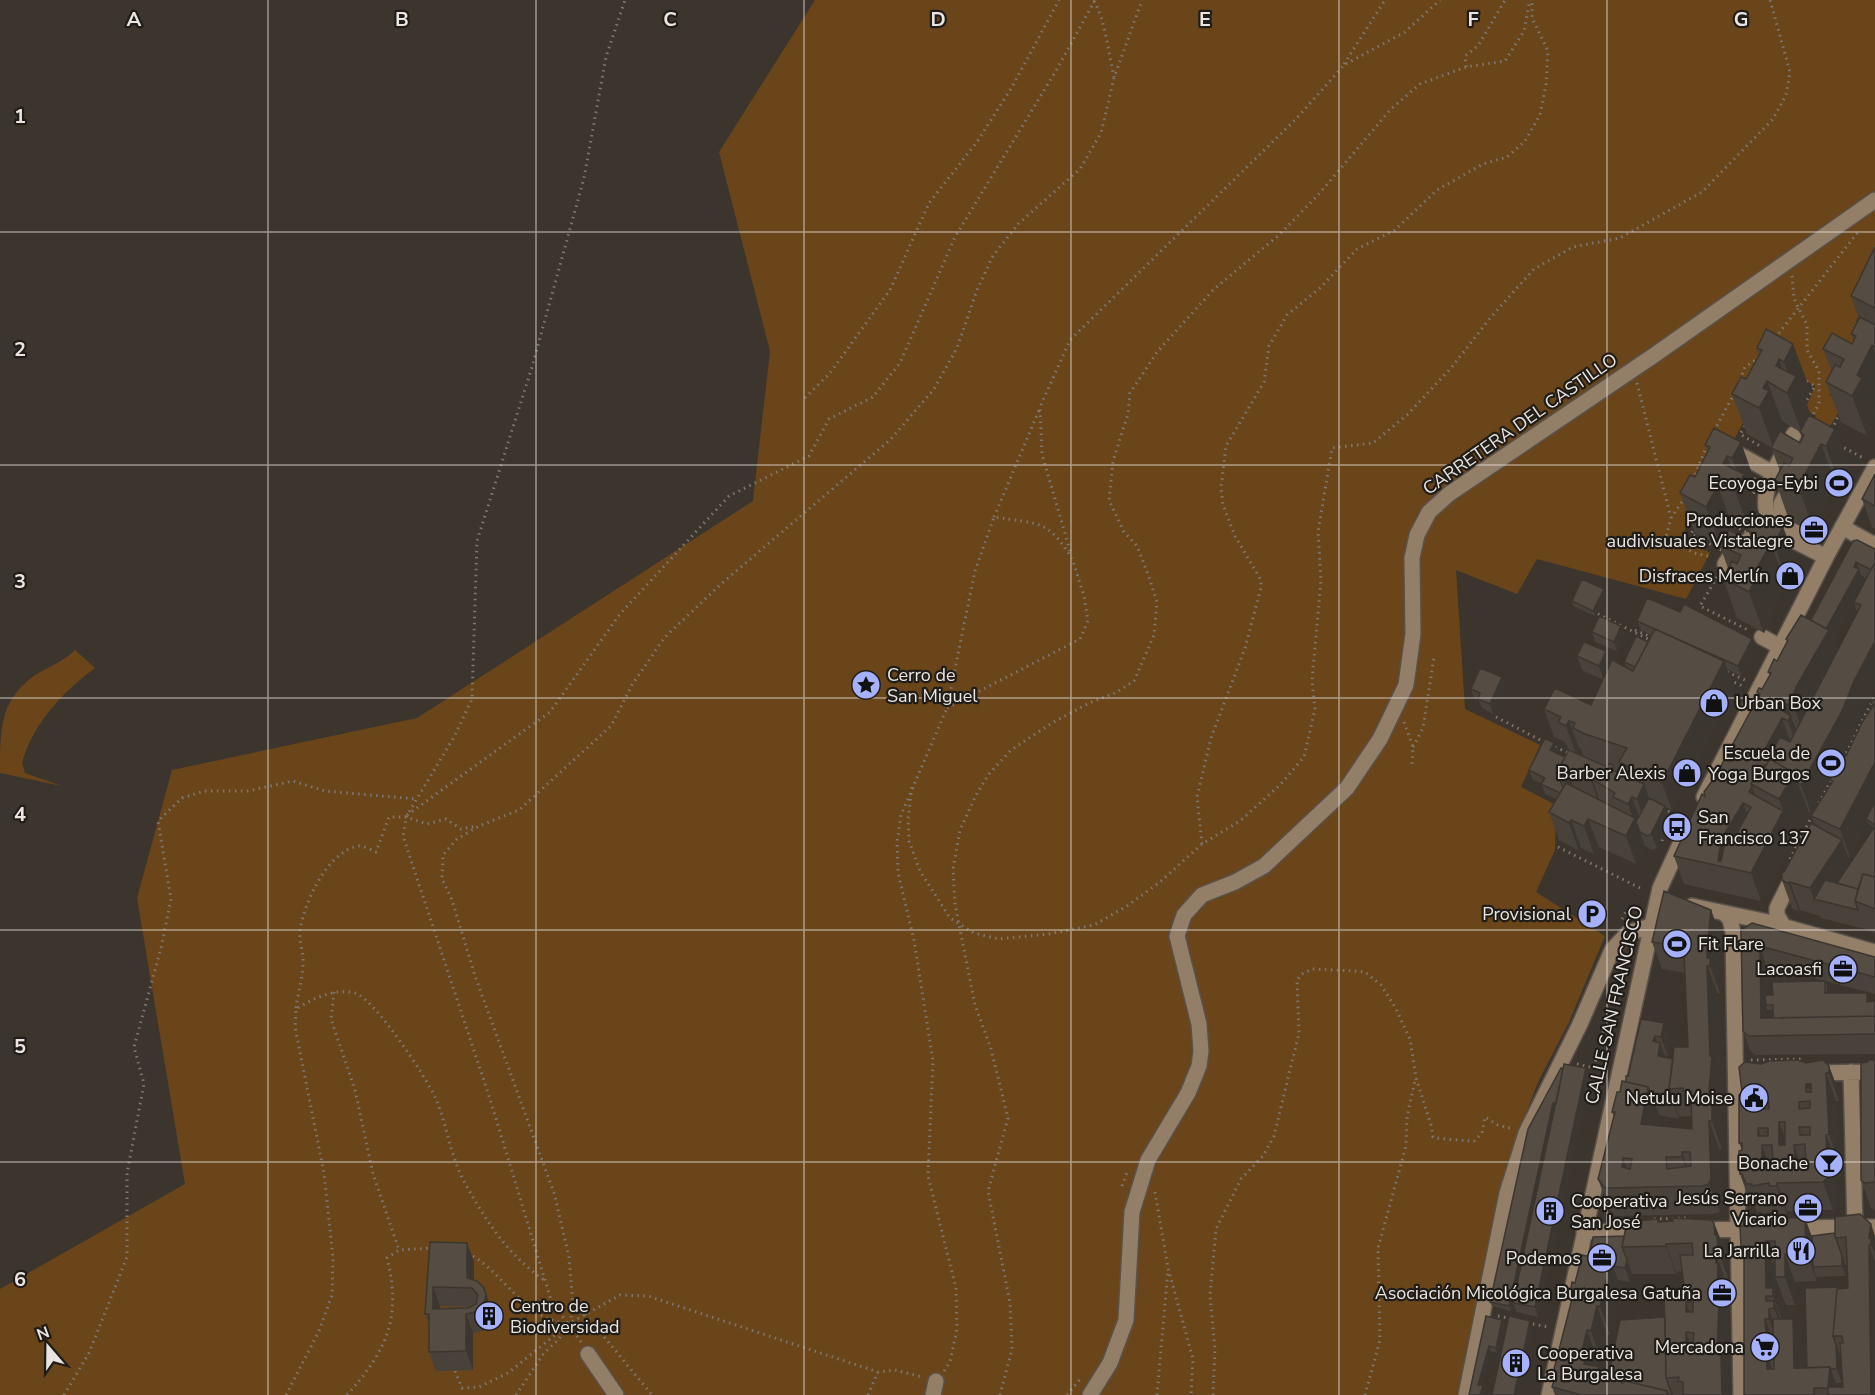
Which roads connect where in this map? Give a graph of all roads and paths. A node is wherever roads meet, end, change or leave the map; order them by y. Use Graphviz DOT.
graph roads {
  1 [pos="625,0"];
  2 [pos="1059,0"];
  3 [pos="1142,0"];
  4 [pos="1385,0"];
  5 [pos="1440,0"];
  6 [pos="1505,0"];
  7 [pos="1531,0"];
  8 [pos="1770,0"];
  9 [pos="1094,1"];
  10 [pos="1344,65"];
  11 [pos="1466,67"];
  12 [pos="1114,78"];
  13 [pos="1875,200"];
  14 [pos="1862,229"];
  15 [pos="1786,260"];
  16 [pos="1800,308"];
  17 [pos="1773,340"];
  18 [pos="1760,356"];
  19 [pos="1630,372"];
  20 [pos="1797,376"];
  21 [pos="1740,383"];
  22 [pos="1737,390"];
  23 [pos="805,398"];
  24 [pos="1040,407"];
  25 [pos="1801,410"];
  26 [pos="1842,410"];
  27 [pos="1807,412"];
  28 [pos="1746,424"];
  29 [pos="1832,433"];
  30 [pos="1740,434"];
  31 [pos="1794,434"];
  32 [pos="1712,435"];
  33 [pos="1832,441"];
  34 [pos="1707,444"];
  35 [pos="1728,449"];
  36 [pos="1871,463"];
  37 [pos="1726,465"];
  38 [pos="1773,474"];
  39 [pos="1691,485"];
  40 [pos="1689,490"];
  41 [pos="1786,495"];
  42 [pos="994,517"];
  43 [pos="1671,518"];
  44 [pos="1842,527"];
  45 [pos="1775,531"];
  46 [pos="1875,545"];
  47 [pos="1749,556"];
  48 [pos="1071,557"];
  49 [pos="1826,557"];
  50 [pos="1726,562"];
  51 [pos="1598,614"];
  52 [pos="1634,630"];
  53 [pos="1762,637"];
  54 [pos="1656,639"];
  55 [pos="1661,646"];
  56 [pos="1781,647"];
  57 [pos="1434,657"];
  58 [pos="1719,668"];
  59 [pos="1722,677"];
  60 [pos="1745,681"];
  61 [pos="1758,693"];
  62 [pos="1875,696"];
  63 [pos="947,708"];
  64 [pos="1394,712"];
  65 [pos="1496,717"];
  66 [pos="1413,747"];
  67 [pos="1575,756"];
  68 [pos="1842,760"];
  69 [pos="1412,764"];
  70 [pos="1836,771"];
  71 [pos="912,787"];
  72 [pos="416,799"];
  73 [pos="1699,808"];
  74 [pos="406,816"];
  75 [pos="479,826"];
  76 [pos="1688,829"];
  77 [pos="1202,844"];
  78 [pos="1558,847"];
  79 [pos="1802,860"];
  80 [pos="1786,866"];
  81 [pos="1640,888"];
  82 [pos="1669,901"];
  83 [pos="1725,914"];
  84 [pos="959,923"];
  85 [pos="1651,926"];
  86 [pos="1784,927"];
  87 [pos="1875,952"];
  88 [pos="1616,981"];
  89 [pos="334,992"];
  90 [pos="296,1009"];
  91 [pos="1745,1053"];
  92 [pos="1806,1059"];
  93 [pos="1564,1066"];
  94 [pos="1578,1071"];
  95 [pos="1851,1072"];
  96 [pos="1875,1072"];
  97 [pos="1795,1073"];
  98 [pos="1604,1077"];
  99 [pos="1416,1078"];
  100 [pos="1526,1133"];
  101 [pos="1150,1157"];
  102 [pos="1122,1186"];
  103 [pos="1154,1186"];
  104 [pos="1749,1216"];
  105 [pos="1783,1216"];
  106 [pos="1691,1218"];
  107 [pos="1646,1219"];
  108 [pos="1855,1227"];
  109 [pos="1875,1227"];
  110 [pos="1738,1229"];
  111 [pos="1680,1230"];
  112 [pos="1656,1231"];
  113 [pos="1584,1232"];
  114 [pos="443,1248"];
  115 [pos="399,1250"];
  116 [pos="459,1251"];
  117 [pos="1168,1268"];
  118 [pos="545,1281"];
  119 [pos="1482,1313"];
  120 [pos="585,1314"];
  121 [pos="570,1323"];
  122 [pos="1549,1327"];
  123 [pos="588,1354"];
  124 [pos="455,1371"];
  125 [pos="879,1372"];
  126 [pos="1084,1374"];
  127 [pos="935,1388"];
  128 [pos="64,1395"];
  129 [pos="286,1395"];
  130 [pos="347,1395"];
  131 [pos="516,1395"];
  132 [pos="616,1395"];
  133 [pos="652,1395"];
  134 [pos="868,1395"];
  135 [pos="1000,1395"];
  136 [pos="1067,1395"];
  137 [pos="1090,1395"];
  138 [pos="1157,1395"];
  139 [pos="1191,1395"];
  140 [pos="1213,1395"];
  141 [pos="1365,1395"];
  142 [pos="1466,1395"];
  143 [pos="1549,1395"];
  144 [pos="1741,1395"];
  1 -- 72 [label="path"];
  2 -- 23 [label="path"];
  3 -- 12 [label="path"];
  4 -- 10 [label="path"];
  5 -- 10 [label="path"];
  6 -- 11 [label="path"];
  7 -- 11 [label="path"];
  7 -- 77 [label="path"];
  8 -- 77 [label="path"];
  9 -- 12 [label="path"];
  9 -- 74 [label="path"];
  10 -- 24 [label="path"];
  11 -- 84 [label="path"];
  12 -- 75 [label="path"];
  13 -- 15 [label="street, CARRETERA DEL CASTILLO"];
  14 -- 16 [label="path"];
  15 -- 16 [label="path"];
  15 -- 19 [label="street, CARRETERA DEL CASTILLO"];
  16 -- 17 [label="path"];
  16 -- 27 [label="path"];
  18 -- 21 [label="path"];
  19 -- 43 [label="path"];
  19 -- 64 [label="street, CARRETERA DEL CASTILLO"];
  20 -- 25 [label="path"];
  22 -- 32 [label="path"];
  24 -- 42 [label="path"];
  24 -- 48 [label="path"];
  26 -- 29 [label="path"];
  28 -- 30 [label="path"];
  31 -- 38 [label="street"];
  33 -- 36 [label="path"];
  34 -- 39 [label="path"];
  35 -- 38 [label="street"];
  36 -- 44 [label="street"];
  37 -- 37 [label="path"];
  38 -- 45 [label="street"];
  40 -- 43 [label="path"];
  41 -- 49 [label="street"];
  42 -- 48 [label="path"];
  42 -- 63 [label="path"];
  43 -- 50 [label="path"];
  44 -- 46 [label="street"];
  44 -- 49 [label="street"];
  45 -- 49 [label="street"];
  45 -- 50 [label="street"];
  47 -- 49 [label="street"];
  48 -- 63 [label="path"];
  49 -- 56 [label="street"];
  50 -- 53 [label="path"];
  51 -- 52 [label="path"];
  52 -- 54 [label="path"];
  52 -- 55 [label="path"];
  53 -- 56 [label="street"];
  56 -- 61 [label="street"];
  57 -- 66 [label="path"];
  58 -- 60 [label="path"];
  59 -- 61 [label="path"];
  61 -- 73 [label="street"];
  62 -- 68 [label="path"];
  63 -- 71 [label="path"];
  64 -- 66 [label="path"];
  64 -- 101 [label="street, CARRETERA DEL CASTILLO"];
  65 -- 67 [label="path"];
  66 -- 69 [label="path"];
  70 -- 80 [label="path"];
  71 -- 84 [label="path"];
  71 -- 127 [label="path"];
  72 -- 74 [label="path"];
  72 -- 128 [label="path"];
  74 -- 75 [label="path"];
  74 -- 90 [label="path"];
  74 -- 118 [label="path"];
  75 -- 121 [label="path"];
  76 -- 82 [label="street, CALLE SAN FRANCISCO"];
  77 -- 84 [label="path"];
  78 -- 81 [label="path"];
  79 -- 86 [label="street"];
  82 -- 83 [label="street"];
  82 -- 85 [label="street, CALLE SAN FRANCISCO"];
  83 -- 86 [label="street"];
  83 -- 110 [label="street"];
  84 -- 135 [label="path"];
  85 -- 93 [label="street"];
  85 -- 113 [label="street, CALLE SAN FRANCISCO"];
  86 -- 87 [label="street"];
  88 -- 93 [label="path"];
  89 -- 90 [label="path"];
  89 -- 115 [label="path"];
  89 -- 118 [label="path"];
  90 -- 129 [label="path"];
  91 -- 92 [label="path"];
  93 -- 100 [label="street"];
  94 -- 98 [label="path"];
  95 -- 96 [label="street"];
  95 -- 97 [label="street"];
  95 -- 108 [label="street"];
  99 -- 100 [label="path"];
  99 -- 140 [label="path"];
  99 -- 141 [label="path"];
  100 -- 119 [label="street"];
  101 -- 102 [label="path"];
  101 -- 137 [label="street, CARRETERA DEL CASTILLO"];
  103 -- 117 [label="path"];
  104 -- 105 [label="path"];
  106 -- 107 [label="path"];
  108 -- 109 [label="street"];
  108 -- 110 [label="street"];
  110 -- 111 [label="street"];
  110 -- 144 [label="street"];
  112 -- 113 [label="street"];
  113 -- 143 [label="street, CALLE SAN FRANCISCO"];
  114 -- 115 [label="path"];
  115 -- 130 [label="path"];
  116 -- 121 [label="path"];
  117 -- 138 [label="path"];
  117 -- 139 [label="path"];
  118 -- 121 [label="path"];
  119 -- 122 [label="path"];
  119 -- 142 [label="street"];
  120 -- 121 [label="path"];
  120 -- 125 [label="path"];
  120 -- 133 [label="path"];
  121 -- 123 [label="path"];
  121 -- 124 [label="path"];
  121 -- 131 [label="path"];
  123 -- 132 [label="street"];
  125 -- 127 [label="path"];
  125 -- 134 [label="path"];
  126 -- 136 [label="path"];
}
